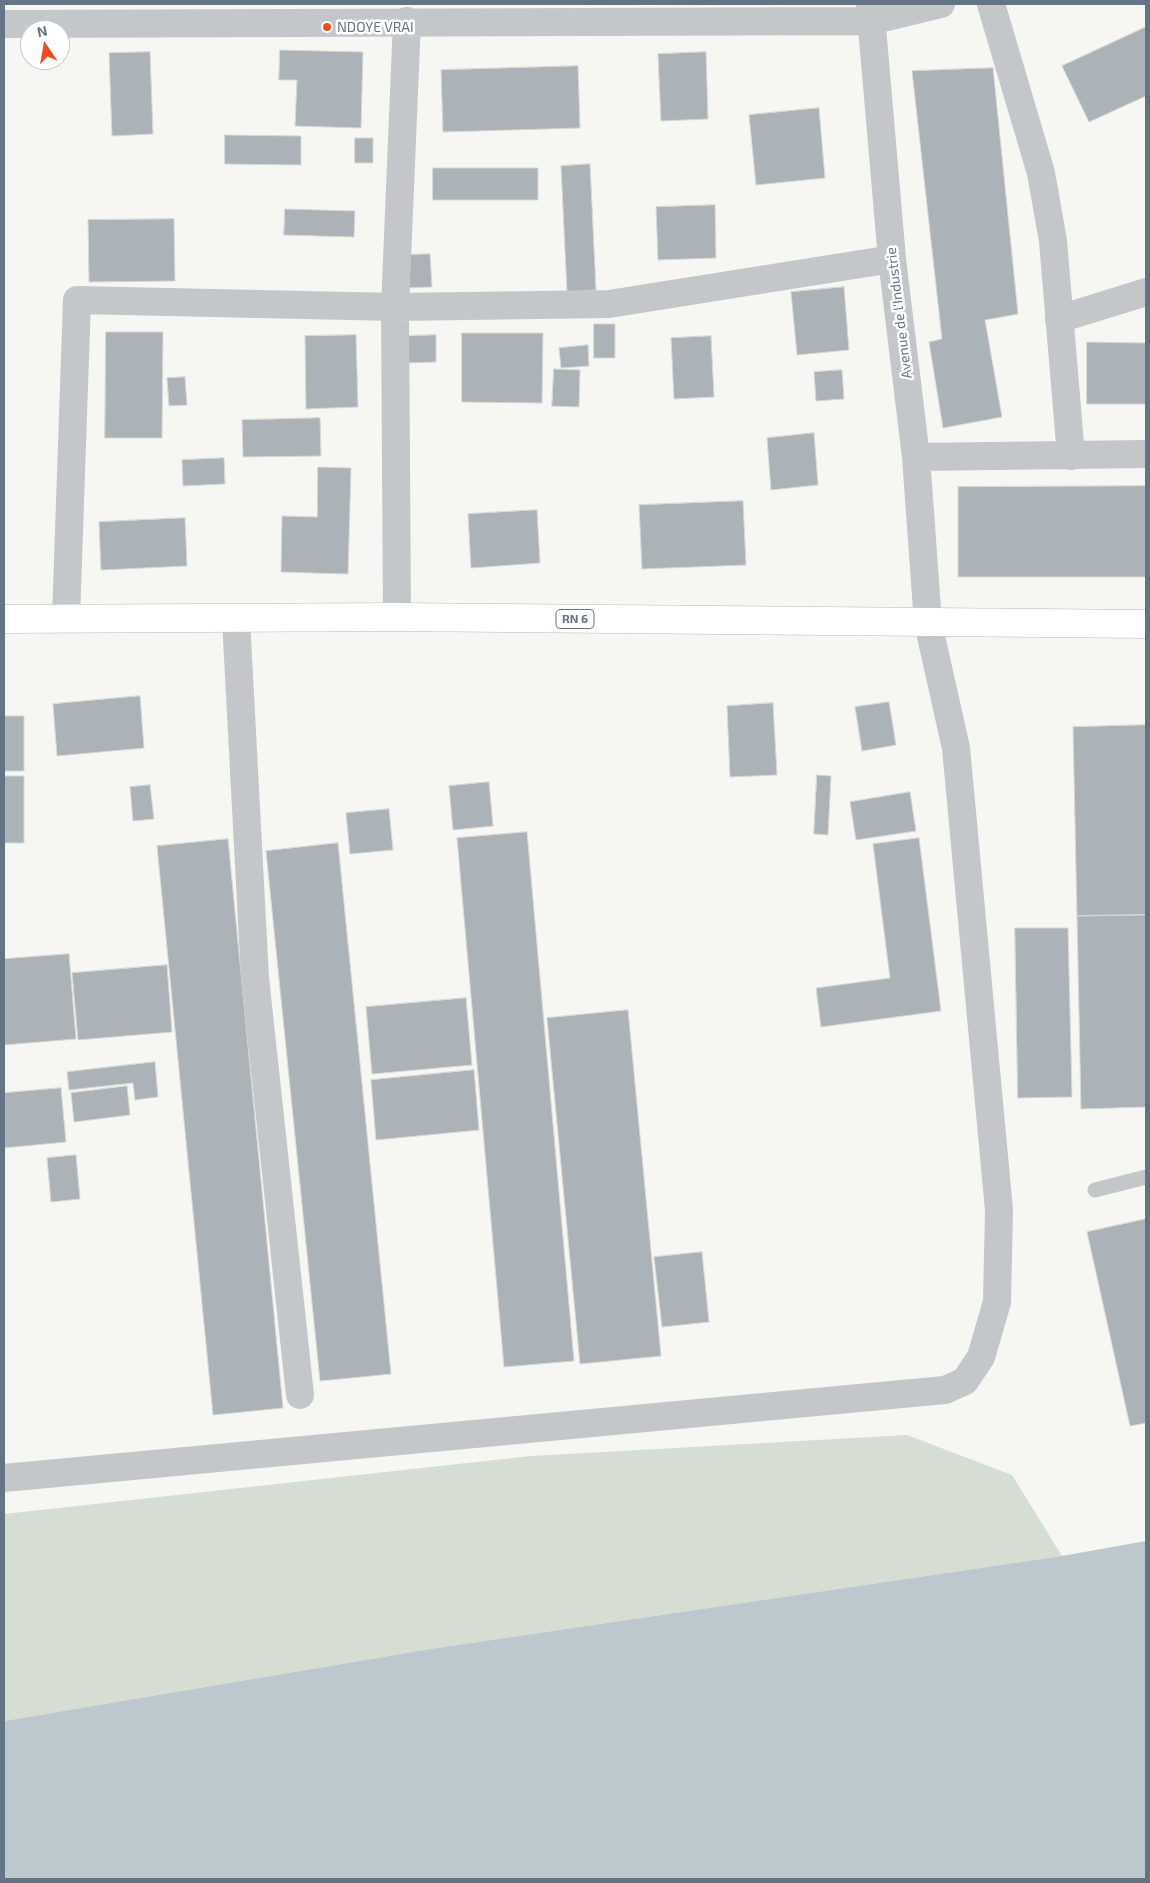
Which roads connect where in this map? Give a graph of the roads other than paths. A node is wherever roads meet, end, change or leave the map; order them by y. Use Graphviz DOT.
graph roads {
  1 [pos="941,4"];
  2 [pos="992,4"];
  3 [pos="871,12"];
  4 [pos="407,21"];
  5 [pos="4,24"];
  6 [pos="892,260"];
  7 [pos="1146,292"];
  8 [pos="395,307"];
  9 [pos="1059,319"];
  10 [pos="1146,454"];
  11 [pos="1071,456"];
  12 [pos="916,457"];
  13 [pos="396,617"];
  14 [pos="66,618"];
  15 [pos="4,619"];
  16 [pos="236,619"];
  17 [pos="928,623"];
  18 [pos="1146,624"];
  19 [pos="1146,1177"];
  20 [pos="1095,1190"];
  21 [pos="300,1395"];
  22 [pos="4,1478"];
  1 -- 3 [label="street"];
  2 -- 9 [label="street"];
  3 -- 4 [label="street"];
  3 -- 6 [label="street, Avenue de l'Industrie"];
  4 -- 5 [label="street"];
  4 -- 8 [label="street"];
  6 -- 8 [label="street"];
  6 -- 12 [label="street, Avenue de l'Industrie"];
  7 -- 9 [label="street"];
  8 -- 13 [label="street"];
  8 -- 14 [label="street"];
  9 -- 11 [label="street"];
  10 -- 11 [label="street"];
  11 -- 12 [label="street"];
  12 -- 17 [label="street, Avenue de l'Industrie"];
  13 -- 16 [label="main road, RN 6"];
  13 -- 17 [label="main road, RN 6"];
  14 -- 15 [label="main road, RN 6"];
  14 -- 16 [label="main road, RN 6"];
  16 -- 21 [label="street"];
  17 -- 18 [label="main road, RN 6"];
  17 -- 22 [label="street, Avenue de l'Industrie"];
  19 -- 20 [label="lane"];
}
